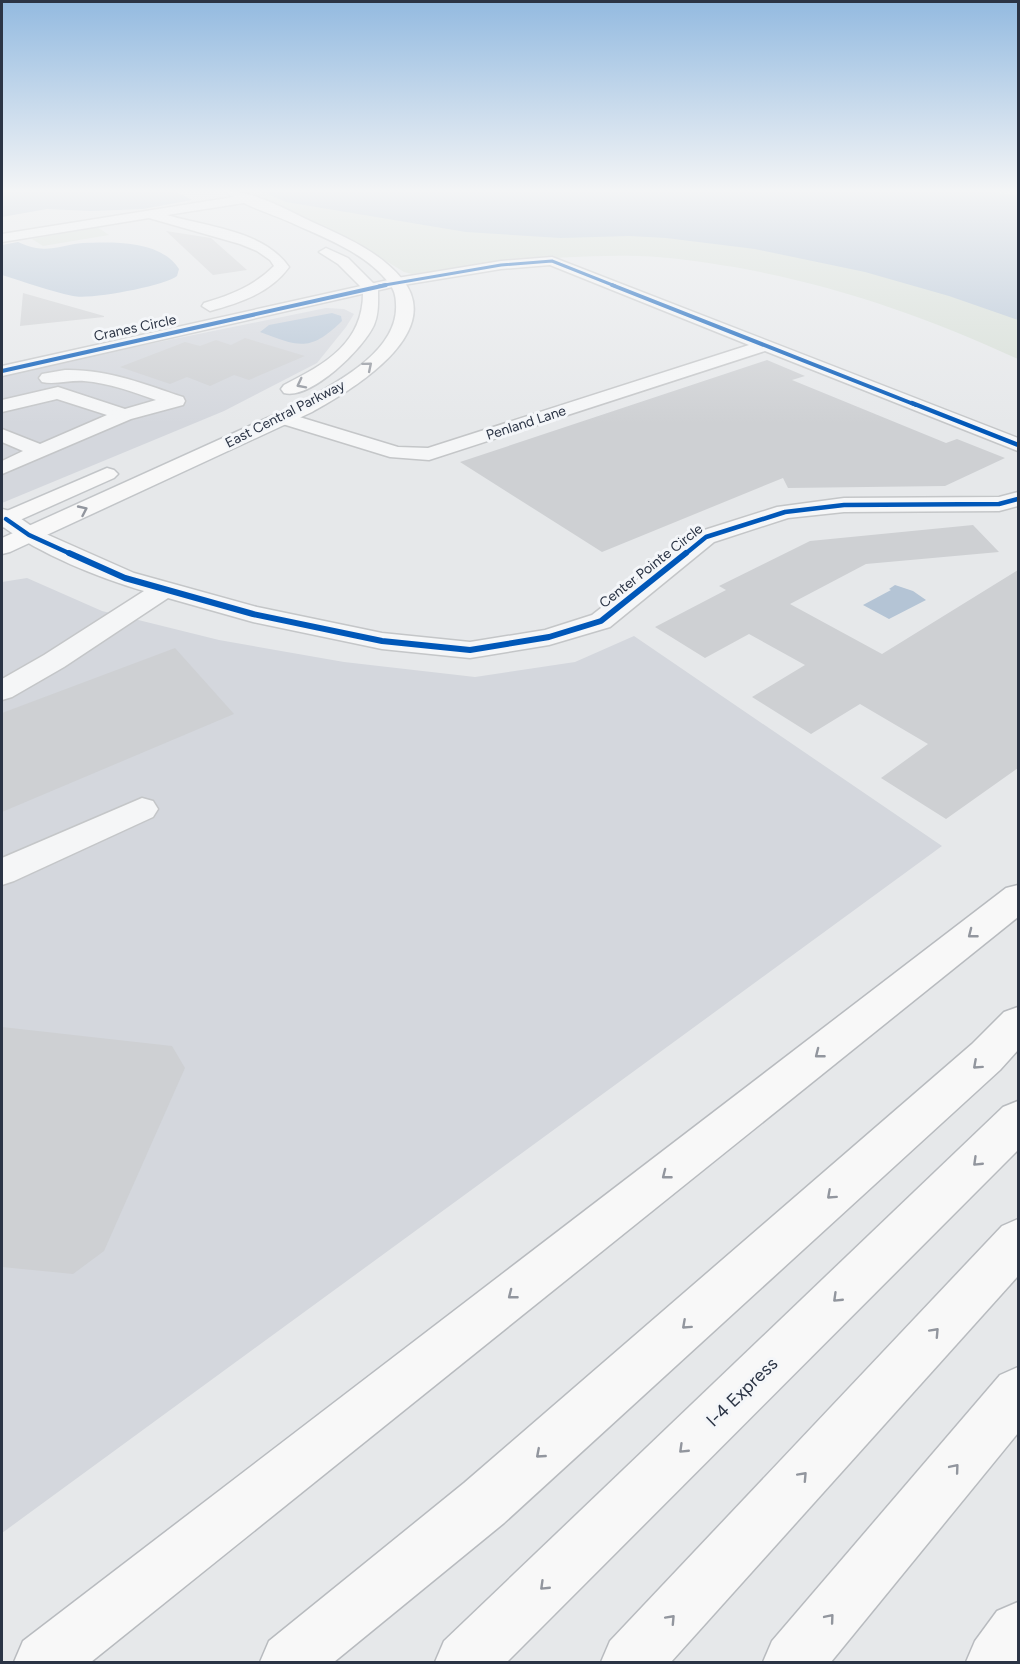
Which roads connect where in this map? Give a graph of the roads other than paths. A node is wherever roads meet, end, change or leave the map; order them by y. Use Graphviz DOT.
graph roads {
  1 [pos="281,269"];
  2 [pos="350,269"];
  3 [pos="383,269"];
  4 [pos="487,269"];
  5 [pos="571,269"];
  6 [pos="398,286"];
  7 [pos="370,291"];
  8 [pos="192,311"];
  9 [pos="766,345"];
  10 [pos="3,385"];
  11 [pos="274,397"];
  12 [pos="176,401"];
  13 [pos="124,415"];
  14 [pos="39,417"];
  15 [pos="283,418"];
  16 [pos="59,425"];
  17 [pos="80,434"];
  18 [pos="2,435"];
  19 [pos="1018,445"];
  20 [pos="39,451"];
  21 [pos="127,465"];
  22 [pos="2,468"];
  23 [pos="2,478"];
  24 [pos="1018,499"];
  25 [pos="3,519"];
  26 [pos="29,535"];
  27 [pos="2,547"];
  28 [pos="165,589"];
  29 [pos="2,691"];
  30 [pos="142,809"];
  31 [pos="2,872"];
  32 [pos="1018,898"];
  33 [pos="1018,1024"];
  34 [pos="1018,1121"];
  35 [pos="1018,1242"];
  36 [pos="1018,1393"];
  37 [pos="1018,1632"];
  38 [pos="44,1662"];
  39 [pos="290,1662"];
  40 [pos="465,1662"];
  41 [pos="632,1662"];
  42 [pos="793,1662"];
  43 [pos="996,1662"];
  1 -- 8 [label="street"];
  2 -- 7 [label="main road"];
  3 -- 6 [label="main road"];
  4 -- 6 [label="street"];
  5 -- 9 [label="street"];
  6 -- 7 [label="street, Cranes Circle"];
  15 -- 6 [label="main road, East Central Parkway, one-way"];
  7 -- 10 [label="street, Cranes Circle"];
  7 -- 11 [label="main road, East Central Parkway, one-way"];
  9 -- 15 [label="street, Penland Lane"];
  9 -- 19 [label="street"];
  10 -- 12 [label="street"];
  10 -- 13 [label="street"];
  10 -- 14 [label="street"];
  12 -- 13 [label="street"];
  12 -- 23 [label="street"];
  13 -- 17 [label="street"];
  26 -- 15 [label="main road, East Central Parkway, one-way"];
  16 -- 17 [label="street"];
  17 -- 20 [label="street"];
  18 -- 20 [label="street"];
  20 -- 22 [label="street"];
  21 -- 25 [label="main road"];
  24 -- 28 [label="street, Center Pointe Circle"];
  25 -- 26 [label="street, Center Pointe Circle"];
  26 -- 27 [label="main road, East Central Parkway"];
  26 -- 28 [label="street, Center Pointe Circle"];
  28 -- 29 [label="street"];
  30 -- 31 [label="street"];
  32 -- 38 [label="main road, one-way"];
  33 -- 39 [label="main road, one-way"];
  34 -- 40 [label="main road, I-4 Express, one-way"];
  41 -- 35 [label="main road, one-way"];
  42 -- 36 [label="main road, one-way"];
  37 -- 43 [label="main road"];
}
